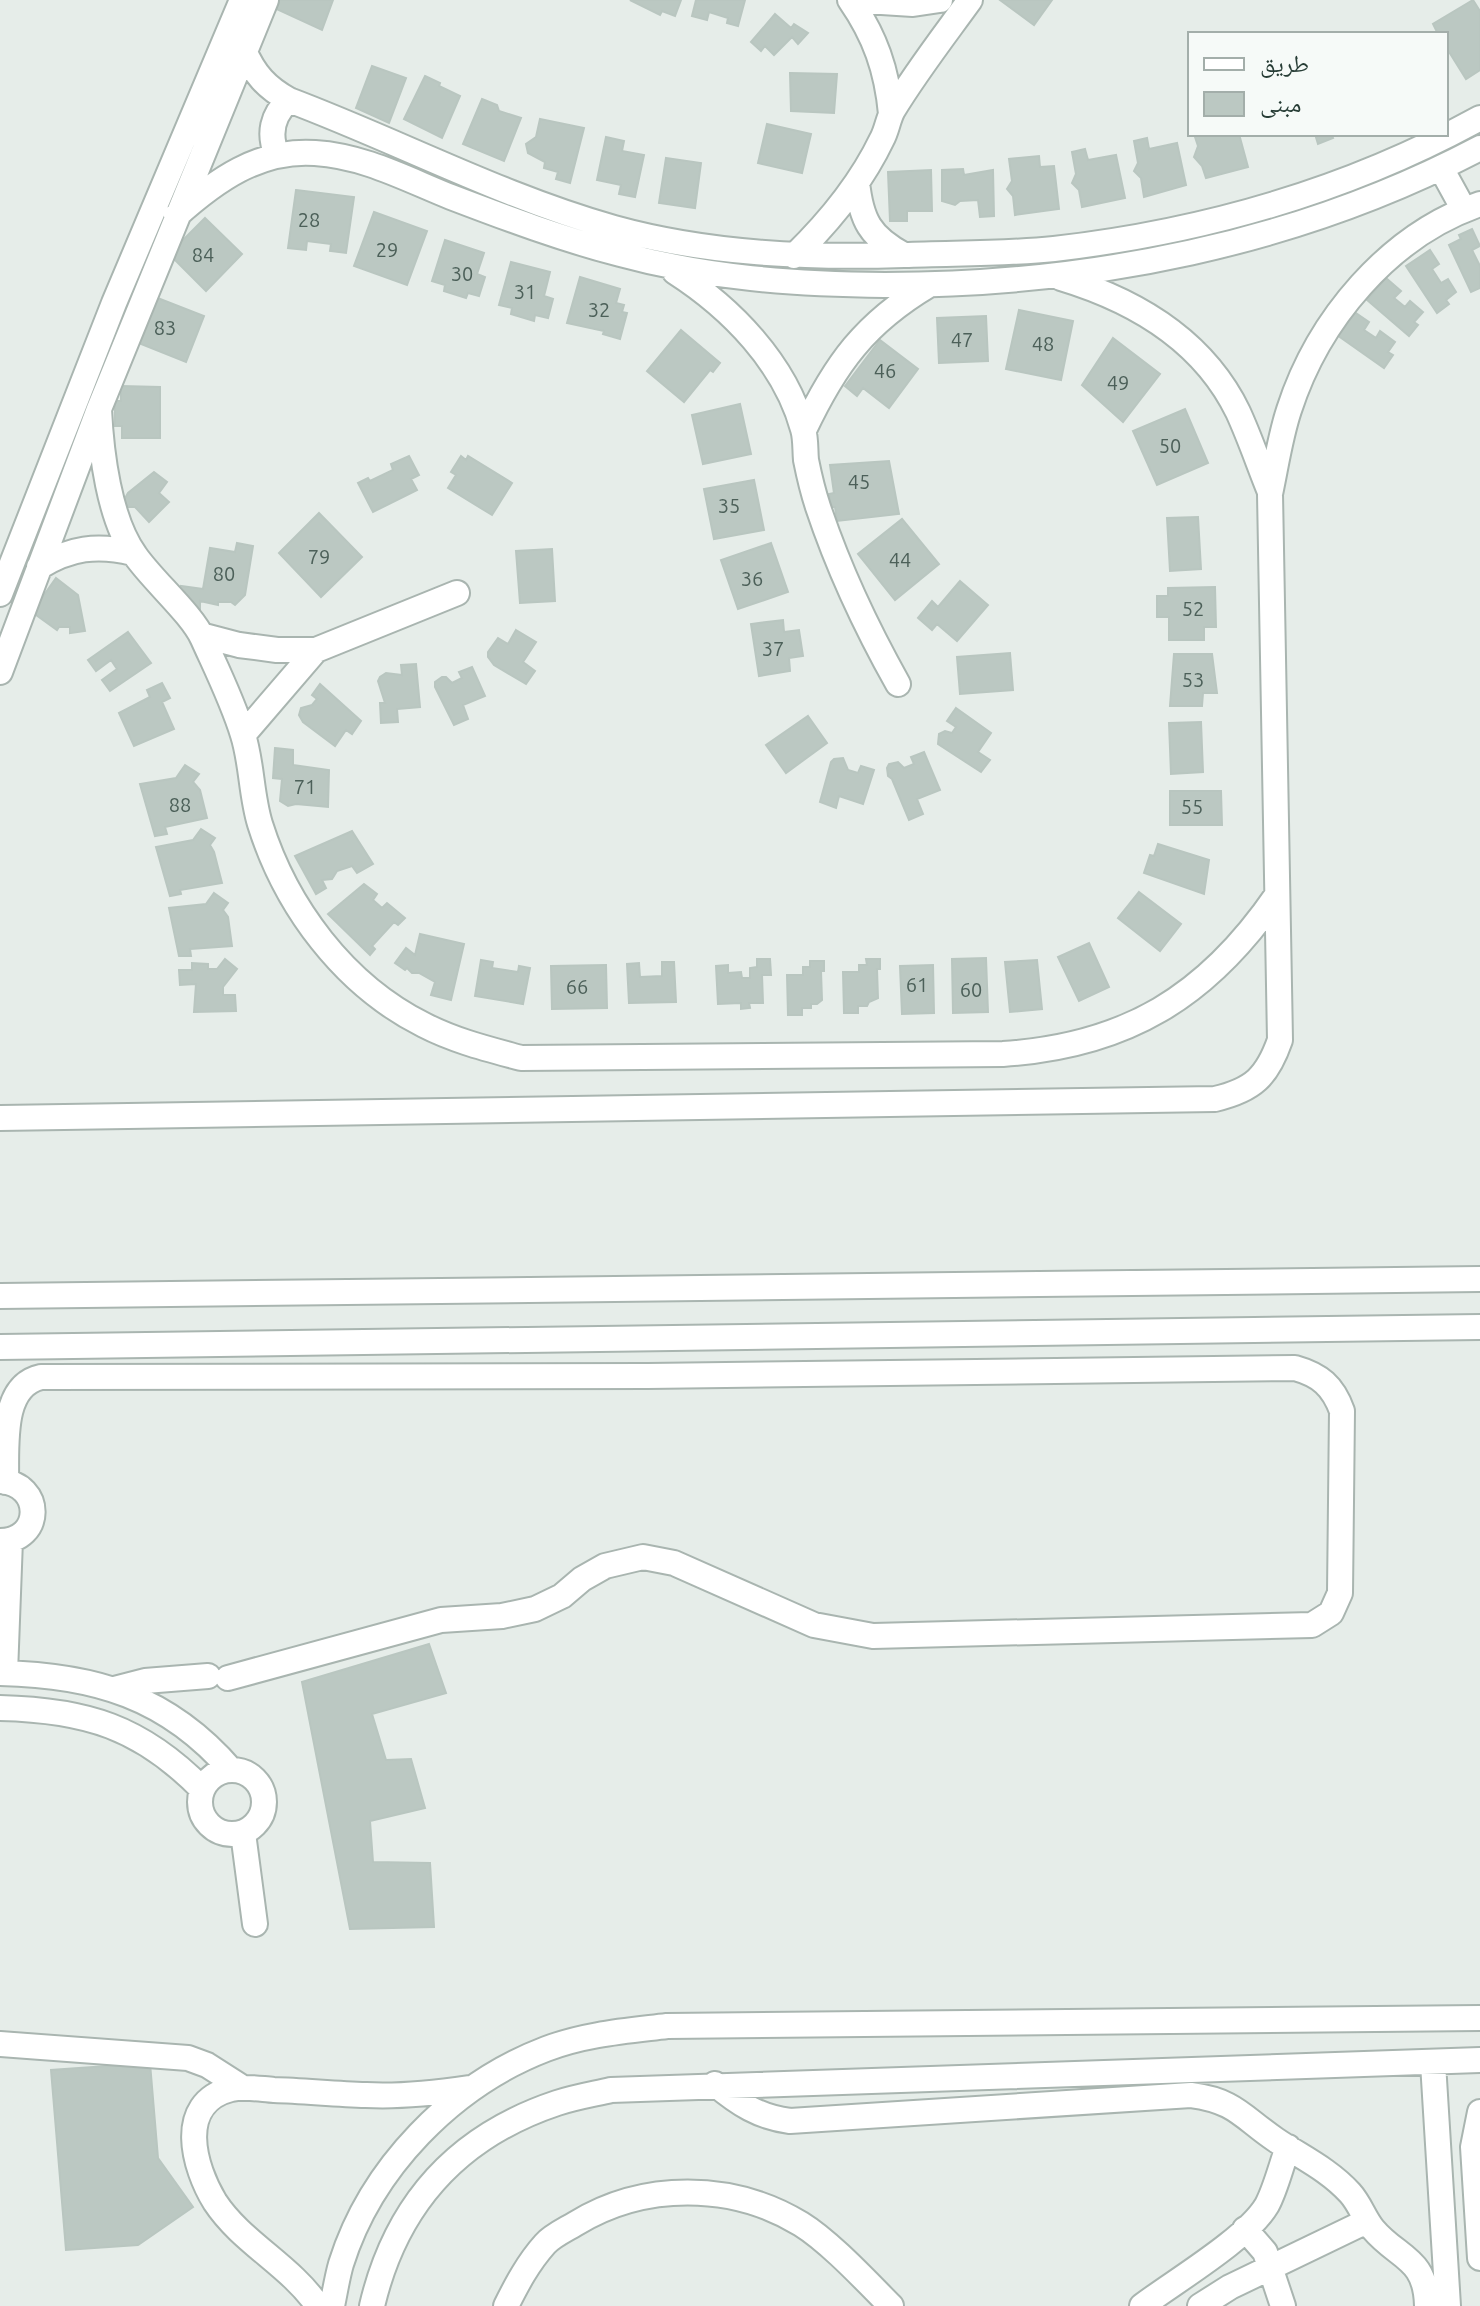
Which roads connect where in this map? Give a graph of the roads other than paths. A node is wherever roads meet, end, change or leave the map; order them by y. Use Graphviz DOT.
graph roads {
  1 [pos="224,0"];
  2 [pos="242,0"];
  3 [pos="266,0"];
  4 [pos="850,0"];
  5 [pos="940,0"];
  6 [pos="970,0"];
  7 [pos="234,46"];
  8 [pos="289,100"];
  9 [pos="891,114"];
  10 [pos="1480,118"];
  11 [pos="1448,134"];
  12 [pos="1444,136"];
  13 [pos="1480,148"];
  14 [pos="277,155"];
  15 [pos="1441,168"];
  16 [pos="857,182"];
  17 [pos="1472,207"];
  18 [pos="176,216"];
  19 [pos="679,242"];
  20 [pos="993,254"];
  21 [pos="904,255"];
  22 [pos="794,256"];
  23 [pos="669,268"];
  24 [pos="1054,276"];
  25 [pos="998,282"];
  26 [pos="929,285"];
  27 [pos="114,303"];
  28 [pos="138,311"];
  29 [pos="99,409"];
  30 [pos="804,430"];
  31 [pos="1270,494"];
  32 [pos="133,553"];
  33 [pos="39,567"];
  34 [pos="457,593"];
  35 [pos="0,594"];
  36 [pos="201,635"];
  37 [pos="316,650"];
  38 [pos="0,672"];
  39 [pos="898,684"];
  40 [pos="243,735"];
  41 [pos="1277,895"];
  42 [pos="0,1118"];
  43 [pos="1480,1279"];
  44 [pos="0,1296"];
  45 [pos="1480,1327"];
  46 [pos="0,1347"];
  47 [pos="4,1418"];
  48 [pos="3,1482"];
  49 [pos="5,1540"];
  50 [pos="2,1673"];
  51 [pos="34,1674"];
  52 [pos="114,1689"];
  53 [pos="0,1708"];
  54 [pos="32,1709"];
  55 [pos="231,1770"];
  56 [pos="202,1789"];
  57 [pos="243,1833"];
  58 [pos="255,1924"];
  59 [pos="1480,2018"];
  60 [pos="0,2044"];
  61 [pos="1480,2060"];
  62 [pos="1433,2063"];
  63 [pos="715,2084"];
  64 [pos="243,2088"];
  65 [pos="472,2088"];
  66 [pos="1480,2112"];
  67 [pos="1288,2147"];
  68 [pos="1367,2221"];
  69 [pos="1245,2229"];
  70 [pos="1212,2257"];
  71 [pos="1480,2258"];
  72 [pos="1271,2267"];
  73 [pos="1230,2287"];
  74 [pos="318,2306"];
  75 [pos="332,2306"];
  76 [pos="372,2306"];
  77 [pos="506,2306"];
  78 [pos="891,2306"];
  79 [pos="1142,2306"];
  80 [pos="1200,2306"];
  81 [pos="1283,2306"];
  82 [pos="1427,2306"];
  83 [pos="1448,2306"];
  1 -- 7 [label="street"];
  2 -- 7 [label="street"];
  3 -- 7 [label="street"];
  4 -- 5 [label="street"];
  4 -- 9 [label="street"];
  6 -- 9 [label="street"];
  7 -- 8 [label="street"];
  7 -- 18 [label="street"];
  7 -- 27 [label="street"];
  8 -- 14 [label="street"];
  8 -- 19 [label="street"];
  9 -- 16 [label="street"];
  10 -- 11 [label="street"];
  12 -- 20 [label="street"];
  13 -- 15 [label="street"];
  14 -- 18 [label="street"];
  14 -- 23 [label="street"];
  15 -- 17 [label="street"];
  15 -- 24 [label="street"];
  16 -- 21 [label="street"];
  16 -- 22 [label="street"];
  17 -- 31 [label="street"];
  18 -- 28 [label="street"];
  19 -- 22 [label="street"];
  19 -- 23 [label="street"];
  20 -- 21 [label="street"];
  20 -- 25 [label="street"];
  21 -- 22 [label="street"];
  23 -- 26 [label="street"];
  23 -- 30 [label="street"];
  24 -- 25 [label="street"];
  24 -- 31 [label="street"];
  25 -- 26 [label="street"];
  26 -- 30 [label="street"];
  27 -- 28 [label="street"];
  27 -- 35 [label="street"];
  28 -- 29 [label="street"];
  29 -- 32 [label="street"];
  29 -- 33 [label="street"];
  30 -- 39 [label="street"];
  31 -- 41 [label="street"];
  32 -- 33 [label="street"];
  32 -- 36 [label="street"];
  33 -- 38 [label="street"];
  34 -- 37 [label="street"];
  36 -- 37 [label="street"];
  36 -- 40 [label="street"];
  37 -- 40 [label="street"];
  40 -- 41 [label="street"];
  41 -- 42 [label="street"];
  43 -- 44 [label="street"];
  45 -- 46 [label="street"];
  47 -- 48 [label="street"];
  47 -- 52 [label="street"];
  48 -- 49 [label="street"];
  49 -- 50 [label="street"];
  50 -- 51 [label="street"];
  51 -- 52 [label="street"];
  51 -- 54 [label="street"];
  52 -- 55 [label="street"];
  53 -- 54 [label="street"];
  54 -- 56 [label="street"];
  55 -- 56 [label="street"];
  55 -- 57 [label="street"];
  56 -- 57 [label="street"];
  57 -- 58 [label="street"];
  59 -- 65 [label="street"];
  60 -- 64 [label="street"];
  61 -- 62 [label="street"];
  62 -- 63 [label="street"];
  62 -- 83 [label="street"];
  63 -- 67 [label="street"];
  63 -- 76 [label="street"];
  64 -- 65 [label="street"];
  64 -- 74 [label="street"];
  65 -- 75 [label="street"];
  66 -- 71 [label="street"];
  67 -- 68 [label="street"];
  67 -- 69 [label="street"];
  68 -- 72 [label="street"];
  68 -- 82 [label="street"];
  69 -- 70 [label="street"];
  69 -- 72 [label="street"];
  70 -- 73 [label="street"];
  70 -- 79 [label="street"];
  72 -- 73 [label="street"];
  72 -- 81 [label="street"];
  73 -- 80 [label="street"];
  77 -- 78 [label="street"];
}
